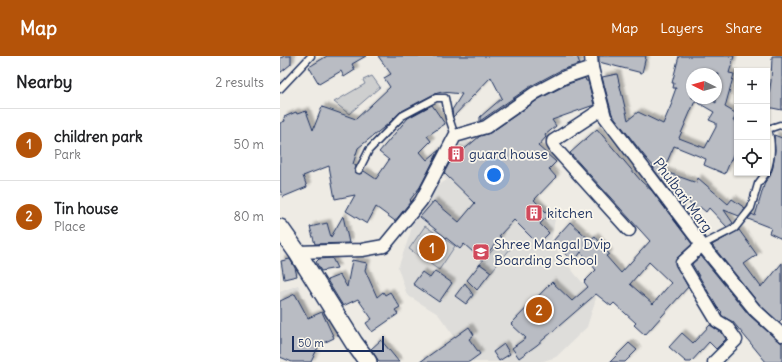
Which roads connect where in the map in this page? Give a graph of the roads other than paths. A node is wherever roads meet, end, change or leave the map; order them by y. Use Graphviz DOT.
graph roads {
  1 [pos="311,56"];
  2 [pos="592,62"];
  3 [pos="280,89"];
  4 [pos="602,109"];
  5 [pos="782,126"];
  6 [pos="455,136"];
  7 [pos="770,156"];
  8 [pos="359,170"];
  9 [pos="763,176"];
  10 [pos="280,228"];
  11 [pos="629,230"];
  12 [pos="702,245"];
  13 [pos="297,252"];
  14 [pos="782,335"];
  15 [pos="368,362"];
  16 [pos="714,362"];
  1 -- 3 [label="lane"];
  2 -- 4 [label="street, Phulbari Marg"];
  2 -- 6 [label="street"];
  4 -- 11 [label="street"];
  4 -- 12 [label="street, Phulbari Marg"];
  5 -- 7 [label="lane"];
  6 -- 8 [label="lane"];
  6 -- 13 [label="street"];
  9 -- 12 [label="lane"];
  10 -- 13 [label="main road"];
  12 -- 14 [label="street, Phulbari Marg"];
  12 -- 16 [label="street"];
  13 -- 15 [label="main road"];
}
